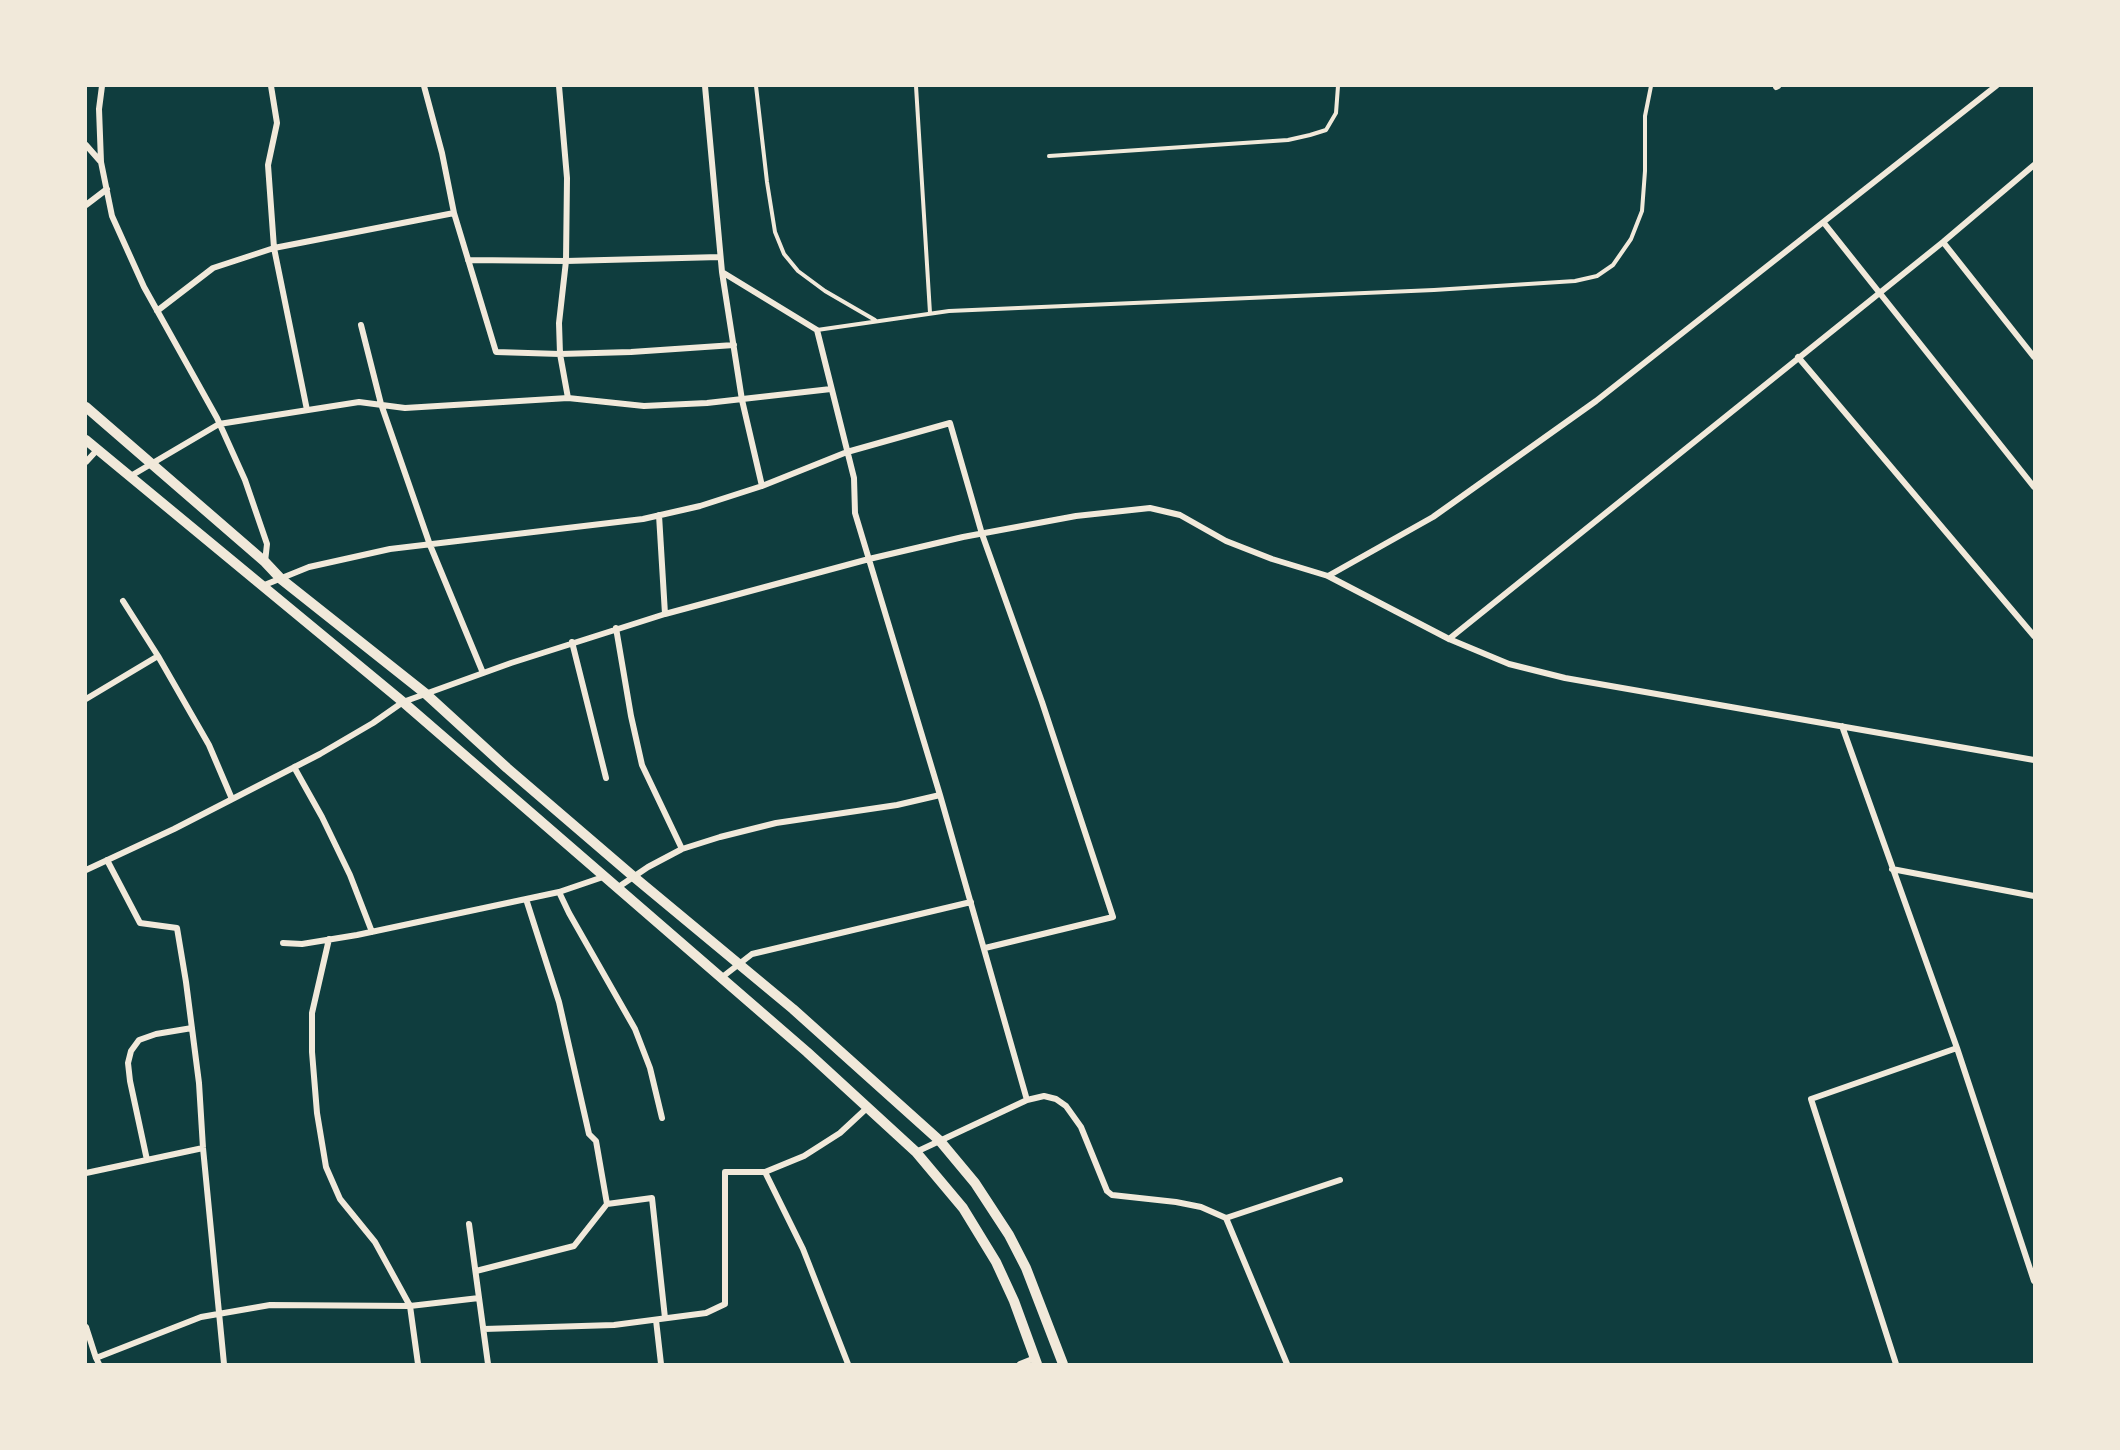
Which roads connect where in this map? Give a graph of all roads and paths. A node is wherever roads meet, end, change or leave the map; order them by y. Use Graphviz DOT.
graph roads {
  1 [pos="102,86"];
  2 [pos="271,86"];
  3 [pos="424,86"];
  4 [pos="559,86"];
  5 [pos="705,86"];
  6 [pos="756,86"];
  7 [pos="916,86"];
  8 [pos="1338,86"];
  9 [pos="1651,86"];
  10 [pos="1996,86"];
  11 [pos="86,145"];
  12 [pos="1049,156"];
  13 [pos="101,162"];
  14 [pos="2034,165"];
  15 [pos="107,189"];
  16 [pos="86,205"];
  17 [pos="454,213"];
  18 [pos="1824,223"];
  19 [pos="1943,242"];
  20 [pos="274,248"];
  21 [pos="720,257"];
  22 [pos="468,260"];
  23 [pos="566,261"];
  24 [pos="722,272"];
  25 [pos="1880,293"];
  26 [pos="157,311"];
  27 [pos="930,313"];
  28 [pos="876,320"];
  29 [pos="361,325"];
  30 [pos="817,330"];
  31 [pos="734,345"];
  32 [pos="560,354"];
  33 [pos="1798,357"];
  34 [pos="2034,357"];
  35 [pos="831,389"];
  36 [pos="568,398"];
  37 [pos="742,400"];
  38 [pos="381,404"];
  39 [pos="86,407"];
  40 [pos="307,410"];
  41 [pos="219,424"];
  42 [pos="86,440"];
  43 [pos="97,450"];
  44 [pos="847,452"];
  45 [pos="86,462"];
  46 [pos="152,463"];
  47 [pos="129,477"];
  48 [pos="762,486"];
  49 [pos="2034,487"];
  50 [pos="659,515"];
  51 [pos="982,534"];
  52 [pos="430,545"];
  53 [pos="869,559"];
  54 [pos="265,562"];
  55 [pos="1328,576"];
  56 [pos="281,579"];
  57 [pos="262,586"];
  58 [pos="123,602"];
  59 [pos="665,614"];
  60 [pos="616,628"];
  61 [pos="2034,636"];
  62 [pos="1449,639"];
  63 [pos="572,642"];
  64 [pos="158,656"];
  65 [pos="483,673"];
  66 [pos="426,694"];
  67 [pos="86,699"];
  68 [pos="403,702"];
  69 [pos="1842,726"];
  70 [pos="2034,760"];
  71 [pos="294,767"];
  72 [pos="606,778"];
  73 [pos="940,795"];
  74 [pos="232,799"];
  75 [pos="682,849"];
  76 [pos="107,860"];
  77 [pos="1892,868"];
  78 [pos="86,870"];
  79 [pos="603,877"];
  80 [pos="634,877"];
  81 [pos="617,889"];
  82 [pos="559,892"];
  83 [pos="2034,896"];
  84 [pos="526,899"];
  85 [pos="971,902"];
  86 [pos="372,932"];
  87 [pos="329,939"];
  88 [pos="284,943"];
  89 [pos="985,948"];
  90 [pos="739,964"];
  91 [pos="721,978"];
  92 [pos="192,1028"];
  93 [pos="1957,1048"];
  94 [pos="1028,1100"];
  95 [pos="868,1107"];
  96 [pos="662,1118"];
  97 [pos="940,1141"];
  98 [pos="203,1148"];
  99 [pos="916,1152"];
  100 [pos="147,1160"];
  101 [pos="765,1172"];
  102 [pos="86,1173"];
  103 [pos="1340,1180"];
  104 [pos="607,1204"];
  105 [pos="1226,1218"];
  106 [pos="469,1224"];
  107 [pos="476,1271"];
  108 [pos="2034,1281"];
  109 [pos="479,1299"];
  110 [pos="410,1306"];
  111 [pos="219,1314"];
  112 [pos="665,1318"];
  113 [pos="656,1320"];
  114 [pos="86,1327"];
  115 [pos="484,1329"];
  116 [pos="98,1361"];
  117 [pos="1036,1361"];
  118 [pos="224,1365"];
  119 [pos="418,1365"];
  120 [pos="488,1365"];
  121 [pos="661,1365"];
  122 [pos="848,1365"];
  123 [pos="1020,1365"];
  124 [pos="1063,1365"];
  125 [pos="1287,1365"];
  126 [pos="1896,1365"];
  1 -- 13 [label="street"];
  2 -- 20 [label="street"];
  3 -- 17 [label="street"];
  4 -- 23 [label="street"];
  5 -- 21 [label="street"];
  6 -- 28 [label="lane"];
  7 -- 27 [label="lane"];
  8 -- 12 [label="lane"];
  9 -- 27 [label="lane"];
  10 -- 18 [label="street"];
  11 -- 13 [label="street"];
  13 -- 15 [label="street"];
  14 -- 19 [label="street"];
  15 -- 16 [label="street"];
  15 -- 26 [label="street"];
  17 -- 20 [label="street"];
  17 -- 22 [label="street"];
  18 -- 25 [label="street"];
  18 -- 55 [label="street"];
  19 -- 25 [label="street"];
  19 -- 34 [label="street"];
  20 -- 26 [label="street"];
  20 -- 40 [label="street"];
  21 -- 23 [label="street"];
  21 -- 24 [label="street"];
  22 -- 23 [label="street"];
  22 -- 32 [label="street"];
  23 -- 32 [label="street"];
  24 -- 30 [label="street"];
  24 -- 31 [label="street"];
  25 -- 33 [label="street"];
  25 -- 49 [label="street"];
  26 -- 41 [label="street"];
  27 -- 28 [label="lane"];
  28 -- 30 [label="lane"];
  29 -- 38 [label="street"];
  30 -- 35 [label="street"];
  31 -- 32 [label="street"];
  31 -- 37 [label="street"];
  32 -- 36 [label="street"];
  33 -- 61 [label="street"];
  33 -- 62 [label="street"];
  35 -- 37 [label="street"];
  35 -- 44 [label="street"];
  36 -- 37 [label="street"];
  36 -- 38 [label="street"];
  37 -- 48 [label="street"];
  38 -- 40 [label="street"];
  38 -- 52 [label="street"];
  39 -- 46 [label="street"];
  40 -- 41 [label="street"];
  41 -- 46 [label="street"];
  41 -- 54 [label="street"];
  42 -- 43 [label="street"];
  43 -- 45 [label="street"];
  43 -- 47 [label="street"];
  44 -- 48 [label="street"];
  44 -- 51 [label="street"];
  44 -- 53 [label="street"];
  46 -- 47 [label="street"];
  46 -- 54 [label="street"];
  47 -- 57 [label="street"];
  48 -- 50 [label="street"];
  50 -- 52 [label="street"];
  50 -- 59 [label="street"];
  51 -- 53 [label="street"];
  51 -- 55 [label="street"];
  51 -- 89 [label="street"];
  52 -- 56 [label="street"];
  52 -- 65 [label="street"];
  53 -- 59 [label="street"];
  53 -- 73 [label="street"];
  54 -- 56 [label="street"];
  55 -- 62 [label="street"];
  56 -- 57 [label="street"];
  56 -- 66 [label="street"];
  57 -- 68 [label="street"];
  58 -- 64 [label="street"];
  59 -- 60 [label="street"];
  60 -- 63 [label="street"];
  60 -- 75 [label="street"];
  62 -- 69 [label="street"];
  63 -- 65 [label="street"];
  63 -- 72 [label="street"];
  64 -- 67 [label="street"];
  64 -- 74 [label="street"];
  65 -- 66 [label="street"];
  66 -- 68 [label="street"];
  66 -- 80 [label="street"];
  68 -- 71 [label="street"];
  68 -- 79 [label="street"];
  69 -- 70 [label="street"];
  69 -- 77 [label="street"];
  71 -- 74 [label="street"];
  71 -- 86 [label="street"];
  73 -- 75 [label="street"];
  73 -- 85 [label="street"];
  74 -- 76 [label="street"];
  75 -- 80 [label="street"];
  76 -- 78 [label="street"];
  76 -- 92 [label="street"];
  77 -- 83 [label="street"];
  77 -- 93 [label="street"];
  79 -- 81 [label="street"];
  79 -- 82 [label="street"];
  80 -- 81 [label="street"];
  80 -- 90 [label="street"];
  81 -- 91 [label="street"];
  82 -- 84 [label="street"];
  82 -- 96 [label="street"];
  84 -- 86 [label="street"];
  84 -- 104 [label="street"];
  85 -- 89 [label="street"];
  85 -- 90 [label="street"];
  86 -- 87 [label="street"];
  87 -- 88 [label="street"];
  87 -- 110 [label="street"];
  89 -- 94 [label="street"];
  90 -- 91 [label="street"];
  90 -- 97 [label="street"];
  91 -- 95 [label="street"];
  92 -- 98 [label="street"];
  92 -- 100 [label="street"];
  93 -- 108 [label="street"];
  93 -- 126 [label="street"];
  94 -- 97 [label="street"];
  94 -- 105 [label="street"];
  95 -- 99 [label="street"];
  95 -- 101 [label="street"];
  97 -- 99 [label="street"];
  97 -- 124 [label="street"];
  98 -- 100 [label="street"];
  98 -- 111 [label="street"];
  99 -- 117 [label="street"];
  100 -- 102 [label="street"];
  101 -- 112 [label="street"];
  101 -- 122 [label="street"];
  103 -- 105 [label="street"];
  104 -- 107 [label="street"];
  104 -- 112 [label="street"];
  105 -- 125 [label="street"];
  106 -- 107 [label="street"];
  107 -- 109 [label="street"];
  109 -- 110 [label="street"];
  109 -- 115 [label="street"];
  110 -- 111 [label="street"];
  110 -- 119 [label="street"];
  111 -- 116 [label="street"];
  111 -- 118 [label="street"];
  112 -- 113 [label="street"];
  113 -- 115 [label="street"];
  113 -- 121 [label="street"];
  114 -- 116 [label="street"];
  115 -- 120 [label="street"];
  117 -- 123 [label="street"];
}
